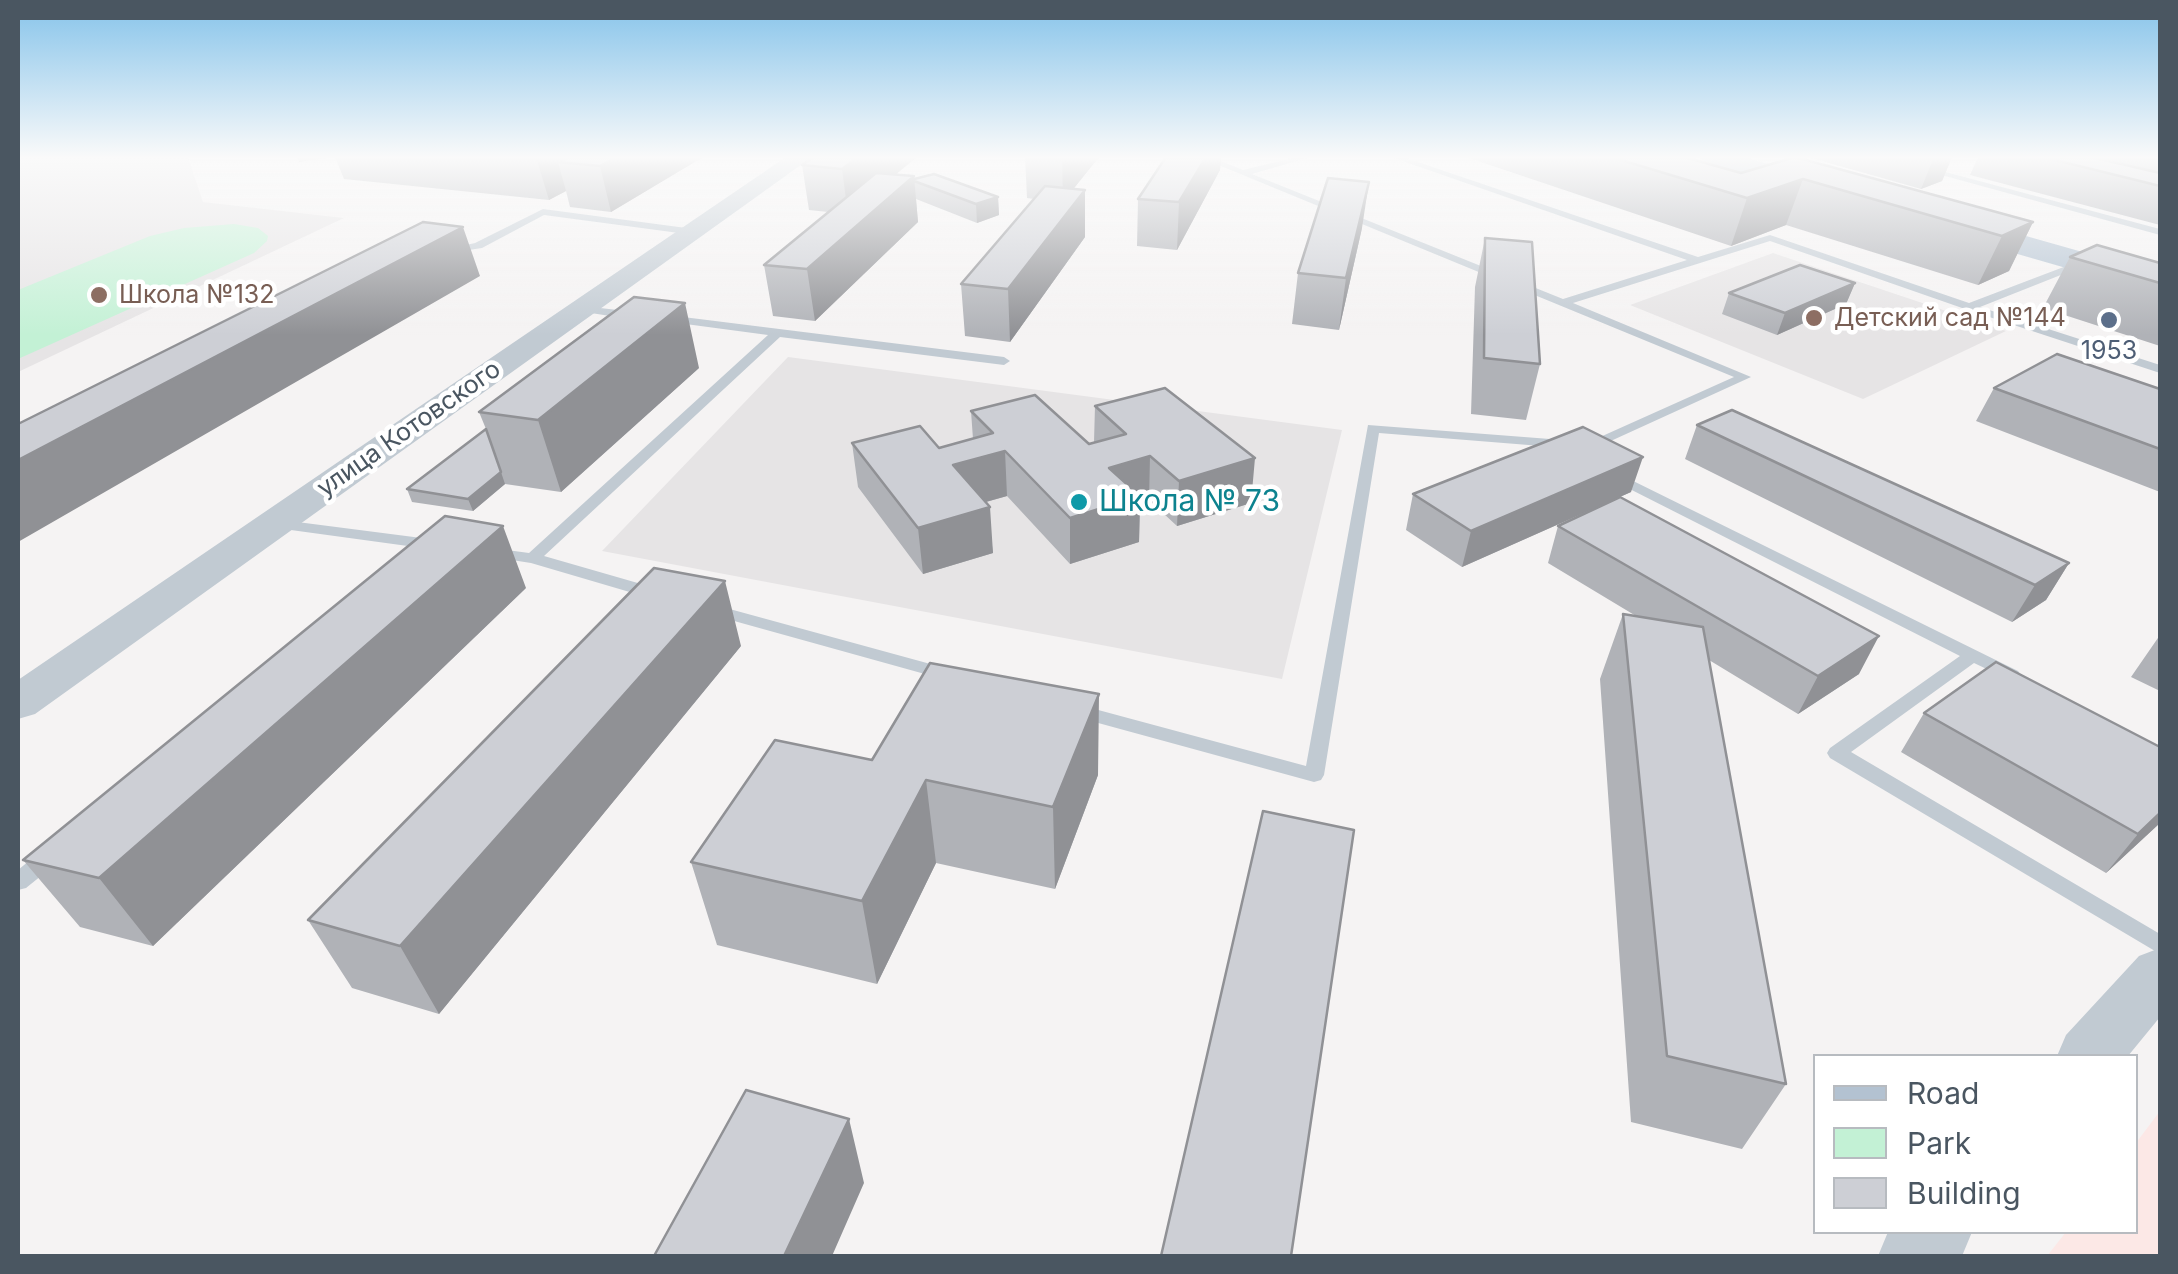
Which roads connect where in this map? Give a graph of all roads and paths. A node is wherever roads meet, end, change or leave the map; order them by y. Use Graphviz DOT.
graph roads {
  1 [pos="534,216"];
  2 [pos="577,216"];
  3 [pos="716,216"];
  4 [pos="1349,216"];
  5 [pos="1570,216"];
  6 [pos="1921,216"];
  7 [pos="2102,216"];
  8 [pos="694,232"];
  9 [pos="2160,232"];
  10 [pos="430,259"];
  11 [pos="1698,260"];
  12 [pos="2082,263"];
  13 [pos="2160,285"];
  14 [pos="1562,303"];
  15 [pos="1969,308"];
  16 [pos="582,309"];
  17 [pos="777,333"];
  18 [pos="1004,361"];
  19 [pos="2160,370"];
  20 [pos="1547,442"];
  21 [pos="274,524"];
  22 [pos="533,558"];
  23 [pos="698,606"];
  24 [pos="666,612"];
  25 [pos="1973,656"];
  26 [pos="967,680"];
  27 [pos="2024,681"];
  28 [pos="18,703"];
  29 [pos="1064,706"];
  30 [pos="63,846"];
  31 [pos="18,882"];
  32 [pos="2160,945"];
  33 [pos="2160,974"];
  34 [pos="2091,1054"];
  35 [pos="1934,1234"];
  36 [pos="1915,1256"];
  1 -- 10 [label="lane"];
  2 -- 8 [label="lane"];
  3 -- 8 [label="street, улица Котовского"];
  4 -- 14 [label="lane"];
  5 -- 11 [label="lane"];
  6 -- 12 [label="main road"];
  7 -- 9 [label="lane"];
  8 -- 16 [label="street, улица Котовского"];
  11 -- 14 [label="lane"];
  11 -- 15 [label="lane"];
  12 -- 13 [label="main road"];
  12 -- 15 [label="lane"];
  14 -- 20 [label="lane"];
  15 -- 19 [label="lane"];
  16 -- 17 [label="lane"];
  16 -- 21 [label="street, улица Котовского"];
  17 -- 18 [label="lane"];
  17 -- 22 [label="lane"];
  20 -- 25 [label="lane"];
  20 -- 29 [label="lane"];
  21 -- 22 [label="lane"];
  21 -- 28 [label="street, улица Котовского"];
  22 -- 24 [label="lane"];
  23 -- 26 [label="lane"];
  25 -- 27 [label="lane"];
  25 -- 32 [label="lane"];
  30 -- 31 [label="lane"];
  33 -- 34 [label="street"];
  35 -- 36 [label="street"];
}
